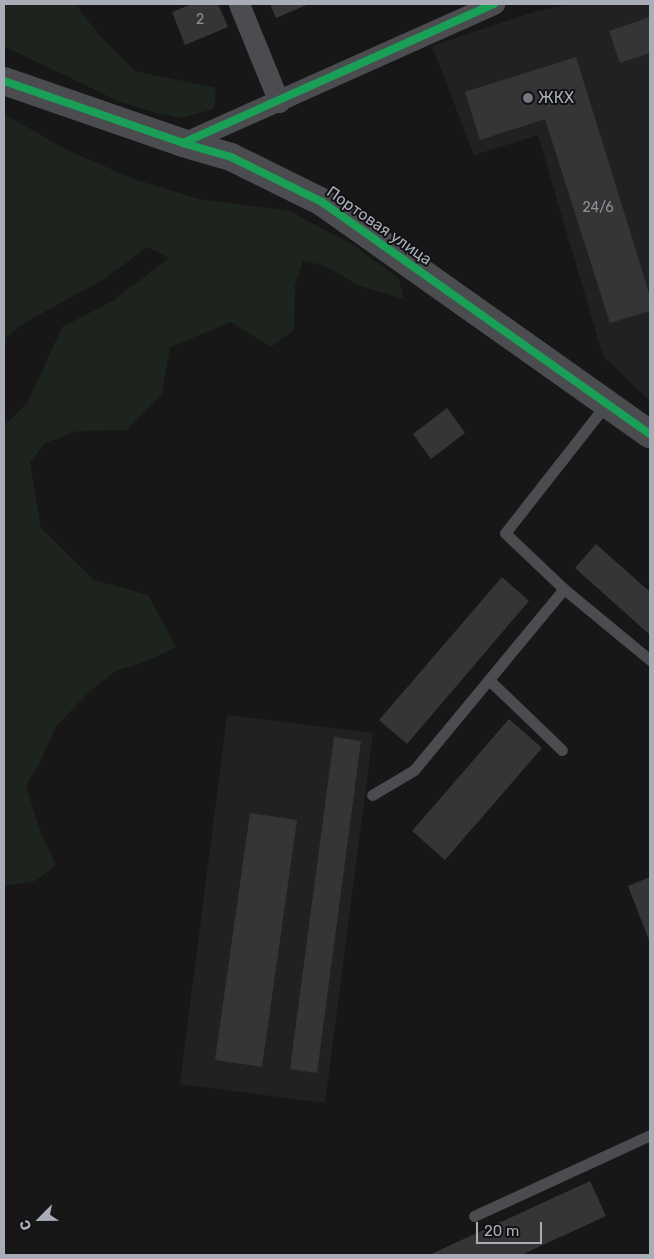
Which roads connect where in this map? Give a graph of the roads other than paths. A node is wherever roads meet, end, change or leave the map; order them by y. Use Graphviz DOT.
graph roads {
  1 [pos="239,4"];
  2 [pos="494,4"];
  3 [pos="4,81"];
  4 [pos="279,102"];
  5 [pos="184,143"];
  6 [pos="607,403"];
  7 [pos="650,434"];
  8 [pos="564,588"];
  9 [pos="650,660"];
  10 [pos="489,680"];
  11 [pos="562,750"];
  12 [pos="372,795"];
  13 [pos="650,1136"];
  14 [pos="474,1216"];
  1 -- 4 [label="street"];
  2 -- 4 [label="street"];
  3 -- 5 [label="street, Портовая улица"];
  4 -- 5 [label="street"];
  5 -- 6 [label="street, Портовая улица"];
  6 -- 7 [label="street, Портовая улица"];
  6 -- 8 [label="lane"];
  8 -- 9 [label="lane"];
  8 -- 10 [label="lane"];
  10 -- 11 [label="lane"];
  10 -- 12 [label="lane"];
  13 -- 14 [label="lane"];
}
